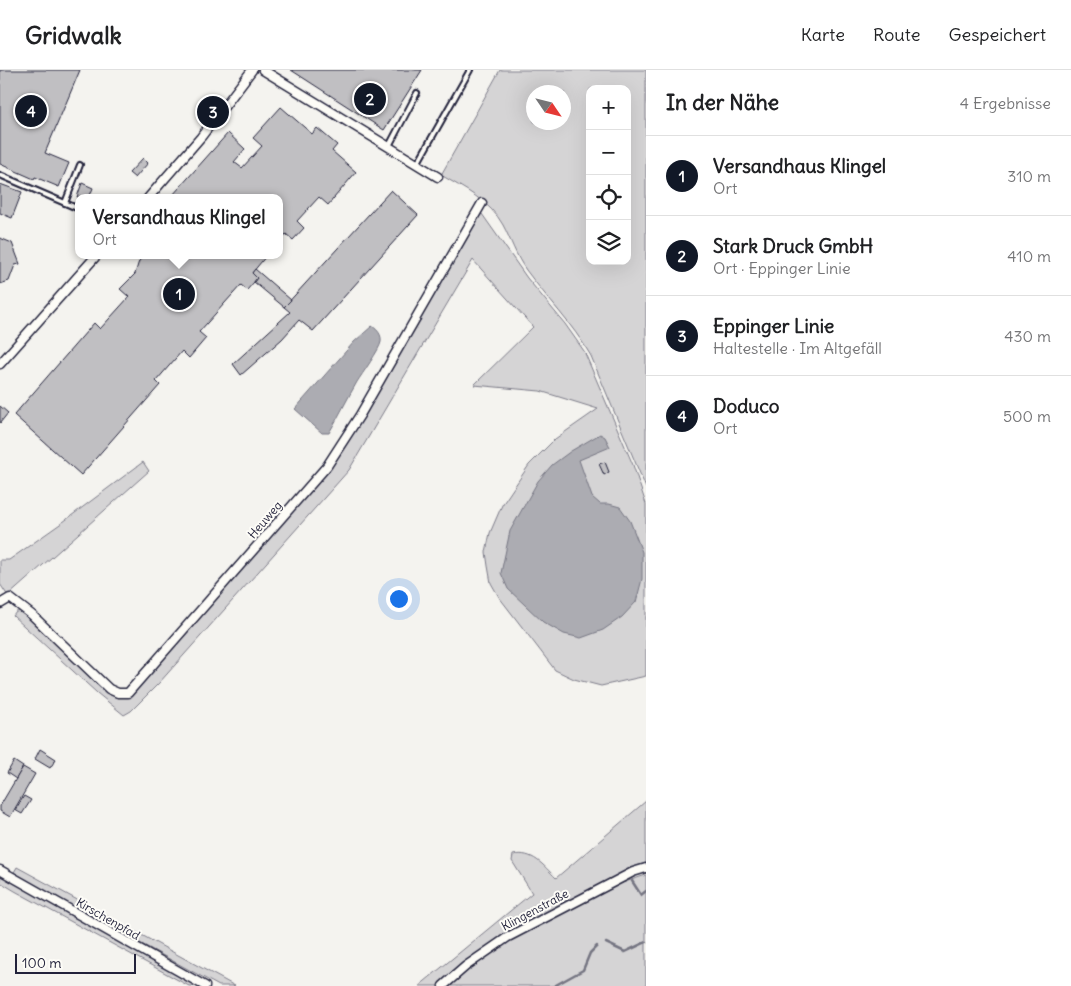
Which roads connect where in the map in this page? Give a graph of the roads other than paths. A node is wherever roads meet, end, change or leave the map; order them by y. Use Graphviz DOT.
graph roads {
  1 [pos="252,70"];
  2 [pos="262,70"];
  3 [pos="470,70"];
  4 [pos="417,93"];
  5 [pos="388,147"];
  6 [pos="417,164"];
  7 [pos="80,165"];
  8 [pos="0,175"];
  9 [pos="438,176"];
  10 [pos="151,194"];
  11 [pos="482,203"];
  12 [pos="65,204"];
  13 [pos="75,208"];
  14 [pos="93,259"];
  15 [pos="0,364"];
  16 [pos="0,604"];
  17 [pos="646,868"];
  18 [pos="0,870"];
  19 [pos="206,986"];
  20 [pos="443,986"];
  1 -- 10 [label="street"];
  2 -- 5 [label="street"];
  3 -- 6 [label="lane"];
  4 -- 5 [label="lane"];
  5 -- 6 [label="street"];
  6 -- 9 [label="street"];
  7 -- 12 [label="lane"];
  8 -- 12 [label="lane"];
  11 -- 16 [label="street, Heuweg"];
  12 -- 13 [label="lane"];
  14 -- 15 [label="street"];
  17 -- 20 [label="street, Klingenstraße"];
  18 -- 19 [label="street, Kirschenpfad"];
}
